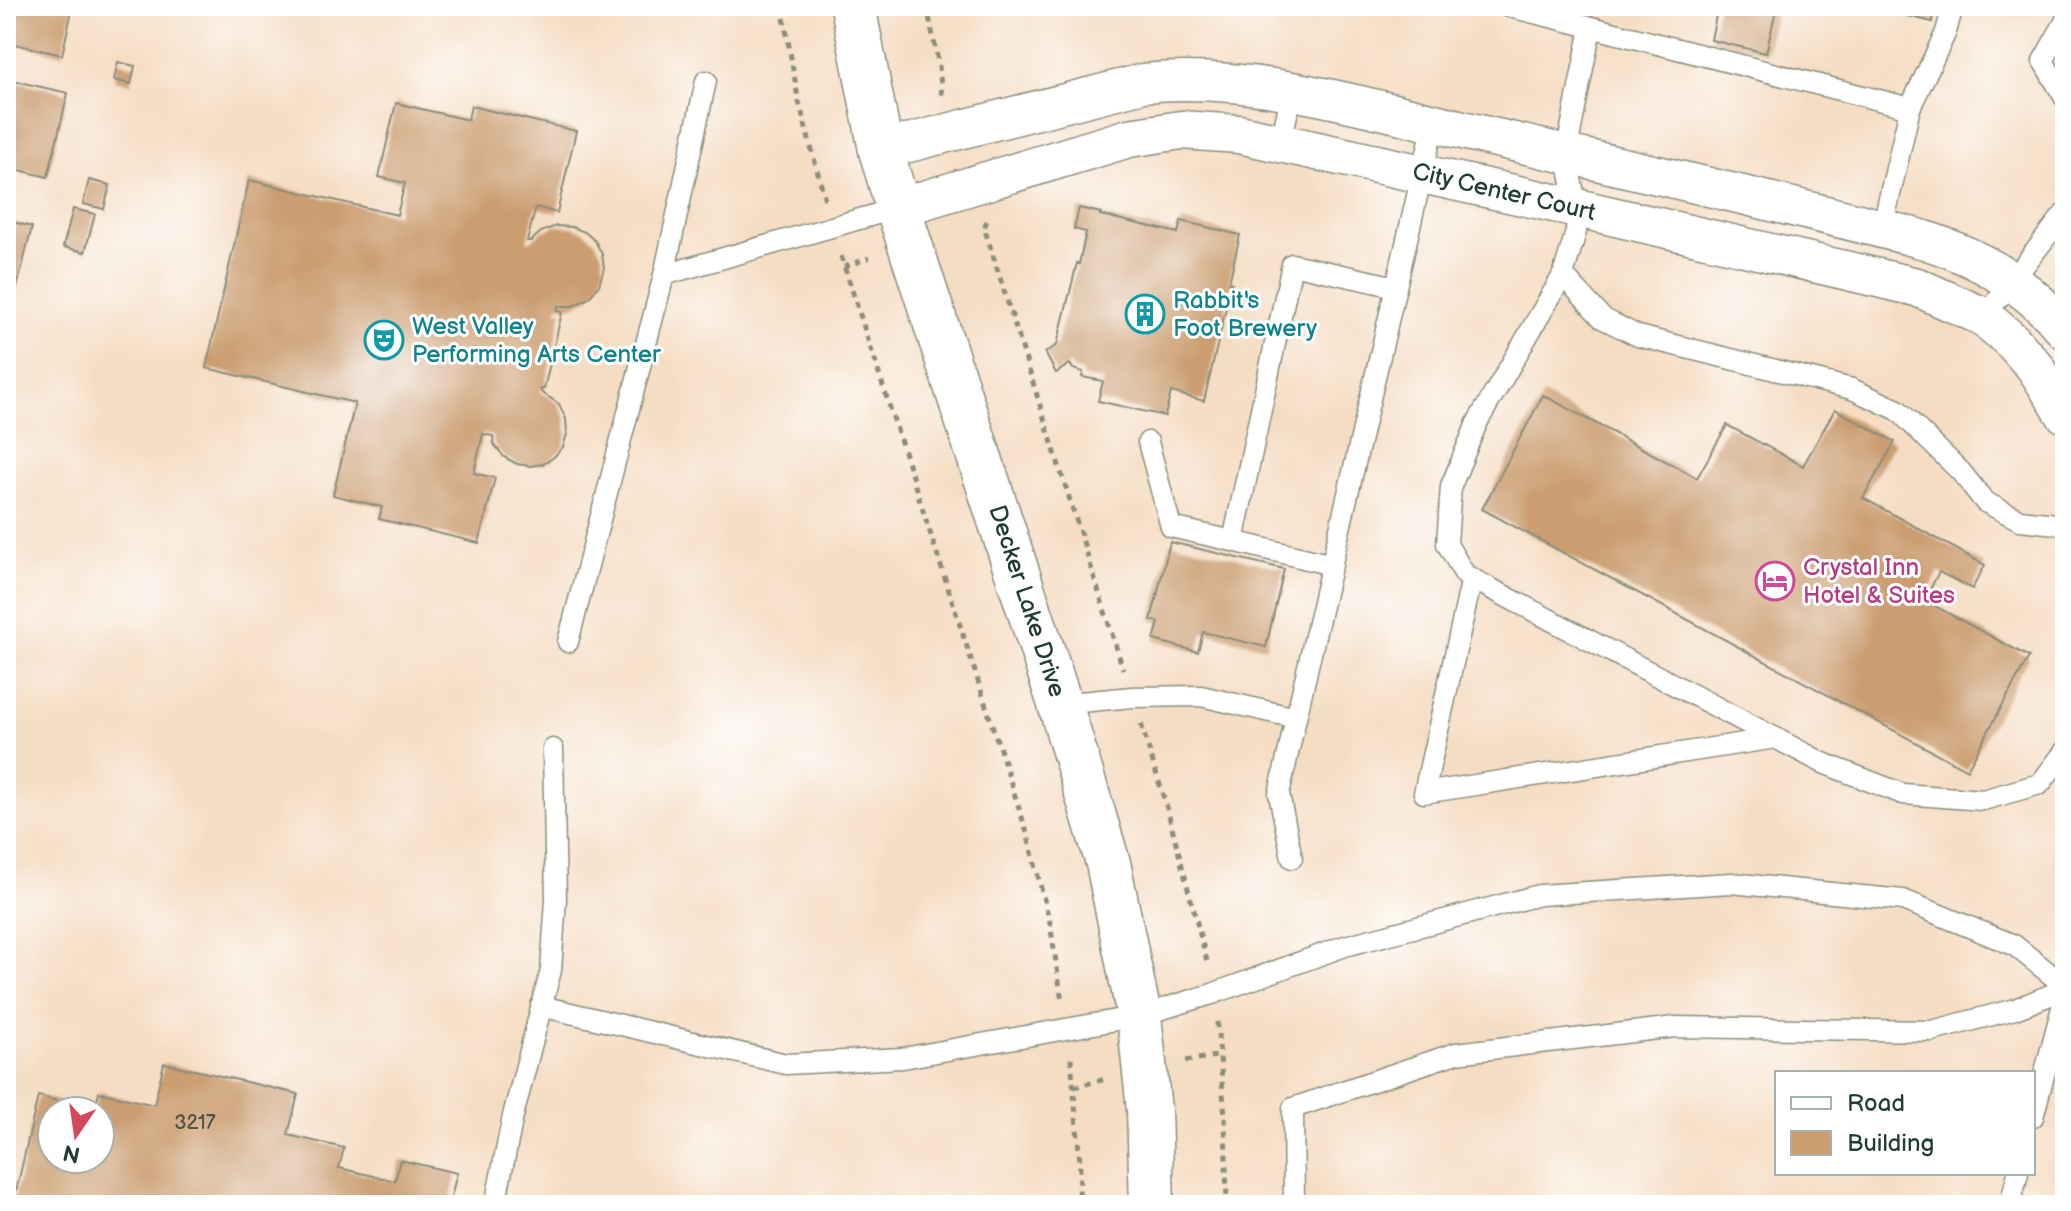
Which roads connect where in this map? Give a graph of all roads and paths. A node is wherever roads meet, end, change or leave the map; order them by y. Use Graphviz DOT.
graph roads {
  1 [pos="782,6"];
  2 [pos="853,6"];
  3 [pos="927,6"];
  4 [pos="1506,6"];
  5 [pos="1953,6"];
  6 [pos="2065,22"];
  7 [pos="1591,27"];
  8 [pos="706,81"];
  9 [pos="1292,91"];
  10 [pos="942,96"];
  11 [pos="2065,98"];
  12 [pos="1910,108"];
  13 [pos="1434,123"];
  14 [pos="1281,142"];
  15 [pos="881,150"];
  16 [pos="1566,154"];
  17 [pos="1423,174"];
  18 [pos="822,188"];
  19 [pos="898,208"];
  20 [pos="1577,208"];
  21 [pos="2065,213"];
  22 [pos="988,218"];
  23 [pos="1882,229"];
  24 [pos="839,246"];
  25 [pos="861,260"];
  26 [pos="844,267"];
  27 [pos="664,275"];
  28 [pos="1563,275"];
  29 [pos="2014,282"];
  30 [pos="1396,287"];
  31 [pos="1984,317"];
  32 [pos="2065,330"];
  33 [pos="2065,414"];
  34 [pos="1148,442"];
  35 [pos="2065,525"];
  36 [pos="1233,541"];
  37 [pos="1332,565"];
  38 [pos="1472,578"];
  39 [pos="568,642"];
  40 [pos="1132,697"];
  41 [pos="1060,704"];
  42 [pos="1296,718"];
  43 [pos="1776,738"];
  44 [pos="553,749"];
  45 [pos="2065,751"];
  46 [pos="1292,858"];
  47 [pos="1206,949"];
  48 [pos="1059,982"];
  49 [pos="2065,987"];
  50 [pos="2065,996"];
  51 [pos="541,1006"];
  52 [pos="1139,1016"];
  53 [pos="1220,1038"];
  54 [pos="1221,1055"];
  55 [pos="1199,1058"];
  56 [pos="1073,1074"];
  57 [pos="1088,1084"];
  58 [pos="1074,1087"];
  59 [pos="2035,1109"];
  60 [pos="2018,1175"];
  61 [pos="495,1205"];
  62 [pos="1079,1205"];
  63 [pos="1152,1205"];
  64 [pos="1227,1205"];
  65 [pos="1294,1205"];
  66 [pos="2010,1205"];
  1 -- 18 [label="path"];
  2 -- 15 [label="street, Decker Lake Drive"];
  3 -- 10 [label="path"];
  4 -- 7 [label="lane"];
  5 -- 12 [label="lane"];
  6 -- 11 [label="lane"];
  7 -- 12 [label="lane"];
  7 -- 16 [label="lane"];
  8 -- 27 [label="lane"];
  9 -- 13 [label="street"];
  9 -- 14 [label="lane"];
  9 -- 15 [label="street"];
  12 -- 23 [label="lane"];
  13 -- 16 [label="street"];
  13 -- 17 [label="lane"];
  14 -- 17 [label="street, City Center Court"];
  14 -- 19 [label="street, City Center Court"];
  15 -- 19 [label="street, Decker Lake Drive"];
  16 -- 20 [label="lane"];
  16 -- 23 [label="street"];
  17 -- 20 [label="street, City Center Court"];
  17 -- 30 [label="lane"];
  19 -- 27 [label="lane"];
  19 -- 41 [label="street, Decker Lake Drive"];
  20 -- 28 [label="lane"];
  20 -- 31 [label="street, City Center Court"];
  21 -- 29 [label="lane"];
  22 -- 40 [label="path"];
  23 -- 29 [label="street"];
  24 -- 26 [label="path"];
  25 -- 26 [label="path"];
  26 -- 48 [label="path"];
  27 -- 39 [label="lane"];
  28 -- 35 [label="lane"];
  28 -- 38 [label="lane"];
  29 -- 31 [label="lane"];
  29 -- 32 [label="street"];
  30 -- 36 [label="lane"];
  30 -- 37 [label="lane"];
  31 -- 33 [label="street, City Center Court"];
  34 -- 36 [label="lane"];
  36 -- 37 [label="lane"];
  37 -- 42 [label="lane"];
  38 -- 43 [label="lane"];
  38 -- 43 [label="lane"];
  40 -- 41 [label="lane"];
  40 -- 42 [label="lane"];
  40 -- 47 [label="path"];
  41 -- 52 [label="street, Decker Lake Drive"];
  42 -- 46 [label="lane"];
  43 -- 45 [label="lane"];
  44 -- 51 [label="lane"];
  49 -- 52 [label="lane"];
  49 -- 65 [label="lane"];
  50 -- 59 [label="lane"];
  51 -- 52 [label="lane"];
  51 -- 61 [label="lane"];
  52 -- 63 [label="street, Decker Lake Drive"];
  53 -- 54 [label="path"];
  54 -- 55 [label="path"];
  54 -- 64 [label="path"];
  56 -- 58 [label="path"];
  57 -- 58 [label="path"];
  58 -- 62 [label="path"];
  60 -- 66 [label="lane"];
}
